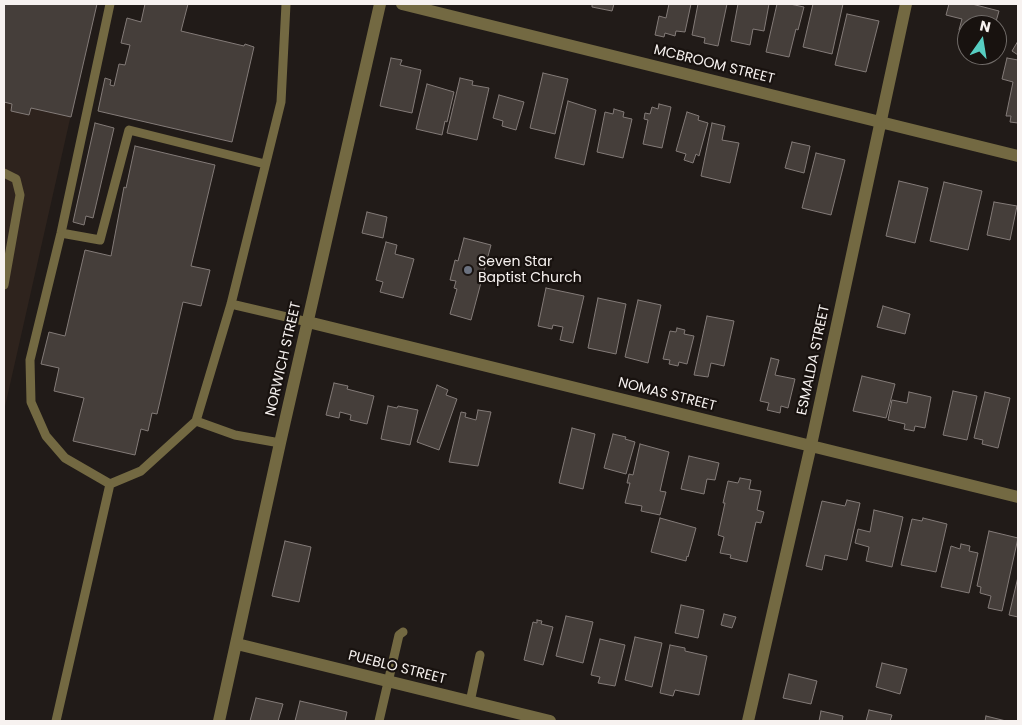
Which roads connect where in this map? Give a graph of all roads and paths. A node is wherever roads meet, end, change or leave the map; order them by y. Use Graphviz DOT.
graph roads {
  1 [pos="110,4"];
  2 [pos="286,4"];
  3 [pos="380,4"];
  4 [pos="402,4"];
  5 [pos="906,4"];
  6 [pos="880,122"];
  7 [pos="1018,156"];
  8 [pos="265,164"];
  9 [pos="4,173"];
  10 [pos="61,233"];
  11 [pos="4,285"];
  12 [pos="231,304"];
  13 [pos="308,322"];
  14 [pos="196,422"];
  15 [pos="280,443"];
  16 [pos="811,445"];
  17 [pos="110,484"];
  18 [pos="1018,497"];
  19 [pos="404,632"];
  20 [pos="237,644"];
  21 [pos="480,655"];
  22 [pos="388,682"];
  23 [pos="470,702"];
  24 [pos="56,721"];
  25 [pos="219,721"];
  26 [pos="379,721"];
  27 [pos="550,721"];
  28 [pos="748,721"];
  1 -- 10 [label="lane"];
  2 -- 8 [label="lane"];
  3 -- 13 [label="street, NORWICH STREET"];
  4 -- 6 [label="street, MCBROOM STREET"];
  5 -- 6 [label="street, ESMALDA STREET"];
  6 -- 7 [label="street, MCBROOM STREET"];
  6 -- 16 [label="street, ESMALDA STREET"];
  8 -- 10 [label="lane"];
  8 -- 12 [label="lane"];
  9 -- 11 [label="lane"];
  10 -- 17 [label="lane"];
  12 -- 13 [label="lane"];
  12 -- 14 [label="lane"];
  13 -- 15 [label="street, NORWICH STREET"];
  13 -- 16 [label="street, NOMAS STREET"];
  14 -- 15 [label="lane"];
  14 -- 17 [label="lane"];
  15 -- 20 [label="street, NORWICH STREET"];
  16 -- 18 [label="street, NOMAS STREET"];
  16 -- 28 [label="street, ESMALDA STREET"];
  17 -- 24 [label="lane"];
  19 -- 22 [label="lane"];
  20 -- 22 [label="street, PUEBLO STREET"];
  20 -- 25 [label="street, NORWICH STREET"];
  21 -- 23 [label="lane"];
  22 -- 23 [label="street, PUEBLO STREET"];
  22 -- 26 [label="lane"];
  23 -- 27 [label="street, PUEBLO STREET"];
}
